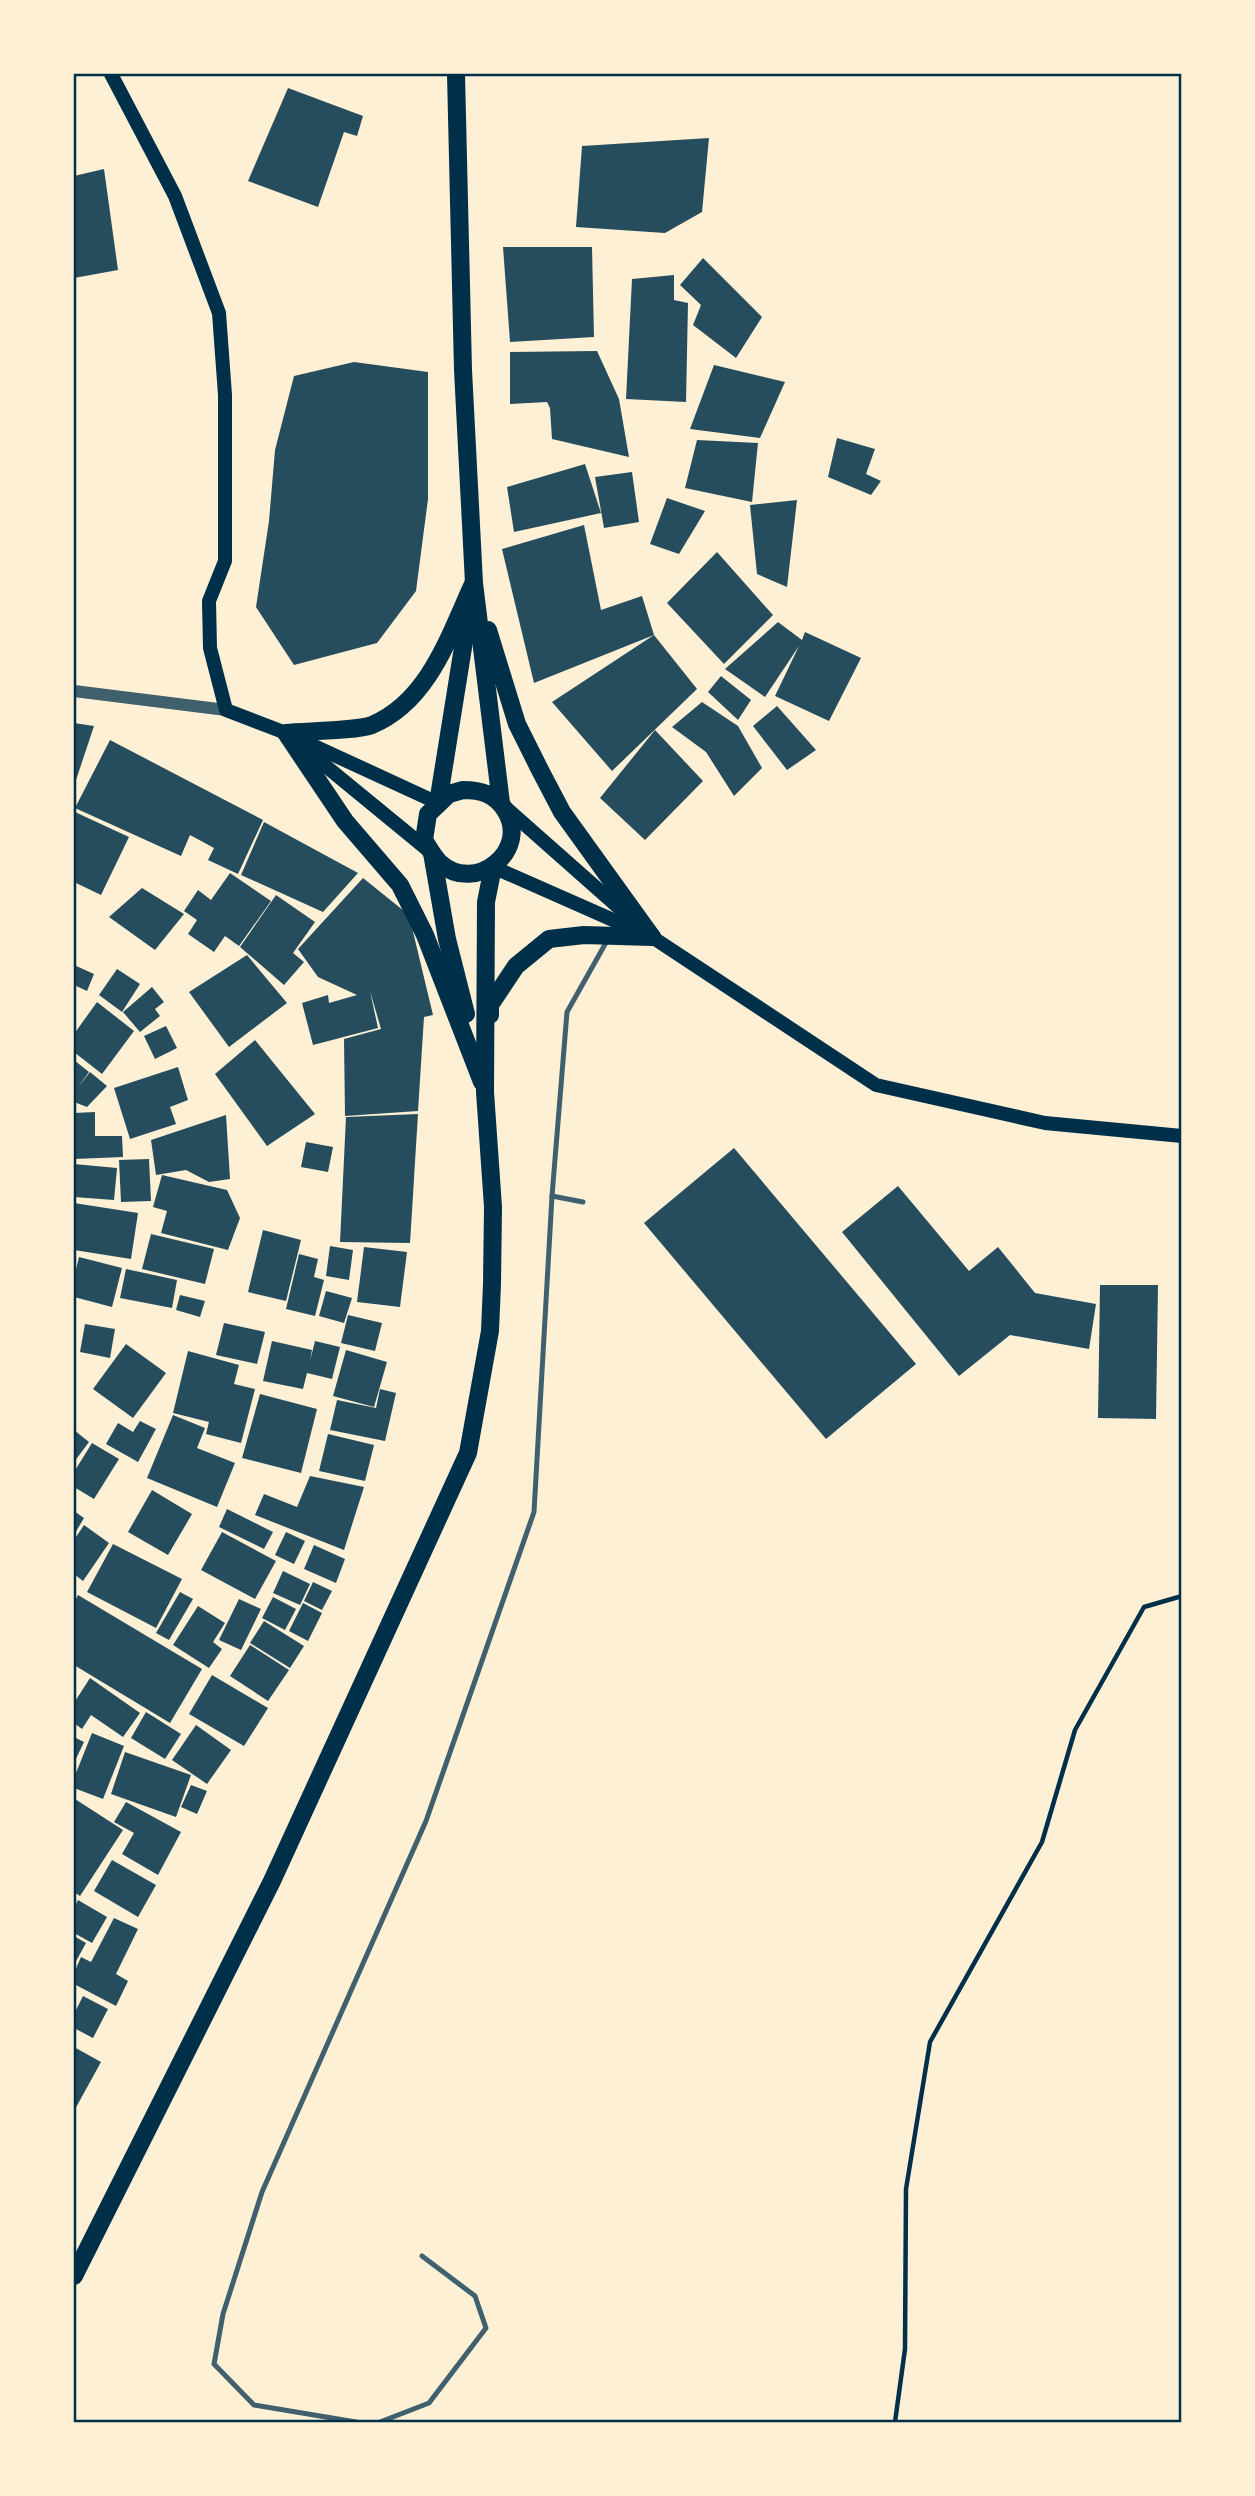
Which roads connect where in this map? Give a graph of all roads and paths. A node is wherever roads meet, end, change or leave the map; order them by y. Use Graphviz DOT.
graph roads {
  1 [pos="111,74"];
  2 [pos="456,74"];
  3 [pos="474,583"];
  4 [pos="74,691"];
  5 [pos="226,710"];
  6 [pos="286,733"];
  7 [pos="438,803"];
  8 [pos="501,803"];
  9 [pos="432,853"];
  10 [pos="493,867"];
  11 [pos="609,936"];
  12 [pos="652,937"];
  13 [pos="485,1092"];
  14 [pos="1181,1136"];
  15 [pos="552,1196"];
  16 [pos="583,1202"];
  17 [pos="1181,1595"];
  18 [pos="422,2256"];
  19 [pos="74,2276"];
  20 [pos="356,2423"];
  21 [pos="380,2423"];
  22 [pos="895,2423"];
  1 -- 5 [label="main road"];
  2 -- 3 [label="main road"];
  3 -- 6 [label="main road"];
  3 -- 7 [label="main road"];
  3 -- 8 [label="main road"];
  3 -- 12 [label="main road"];
  4 -- 5 [label="street"];
  5 -- 6 [label="main road"];
  6 -- 7 [label="main road"];
  6 -- 9 [label="main road"];
  6 -- 13 [label="main road"];
  7 -- 8 [label="main road"];
  7 -- 9 [label="main road"];
  8 -- 10 [label="main road"];
  8 -- 12 [label="main road"];
  9 -- 10 [label="main road"];
  9 -- 13 [label="main road"];
  10 -- 12 [label="main road"];
  10 -- 13 [label="main road"];
  11 -- 12 [label="main road"];
  11 -- 13 [label="main road"];
  11 -- 15 [label="lane"];
  12 -- 14 [label="main road"];
  13 -- 19 [label="main road"];
  15 -- 16 [label="lane"];
  15 -- 20 [label="lane"];
  17 -- 22 [label="path"];
  18 -- 21 [label="lane"];
}
